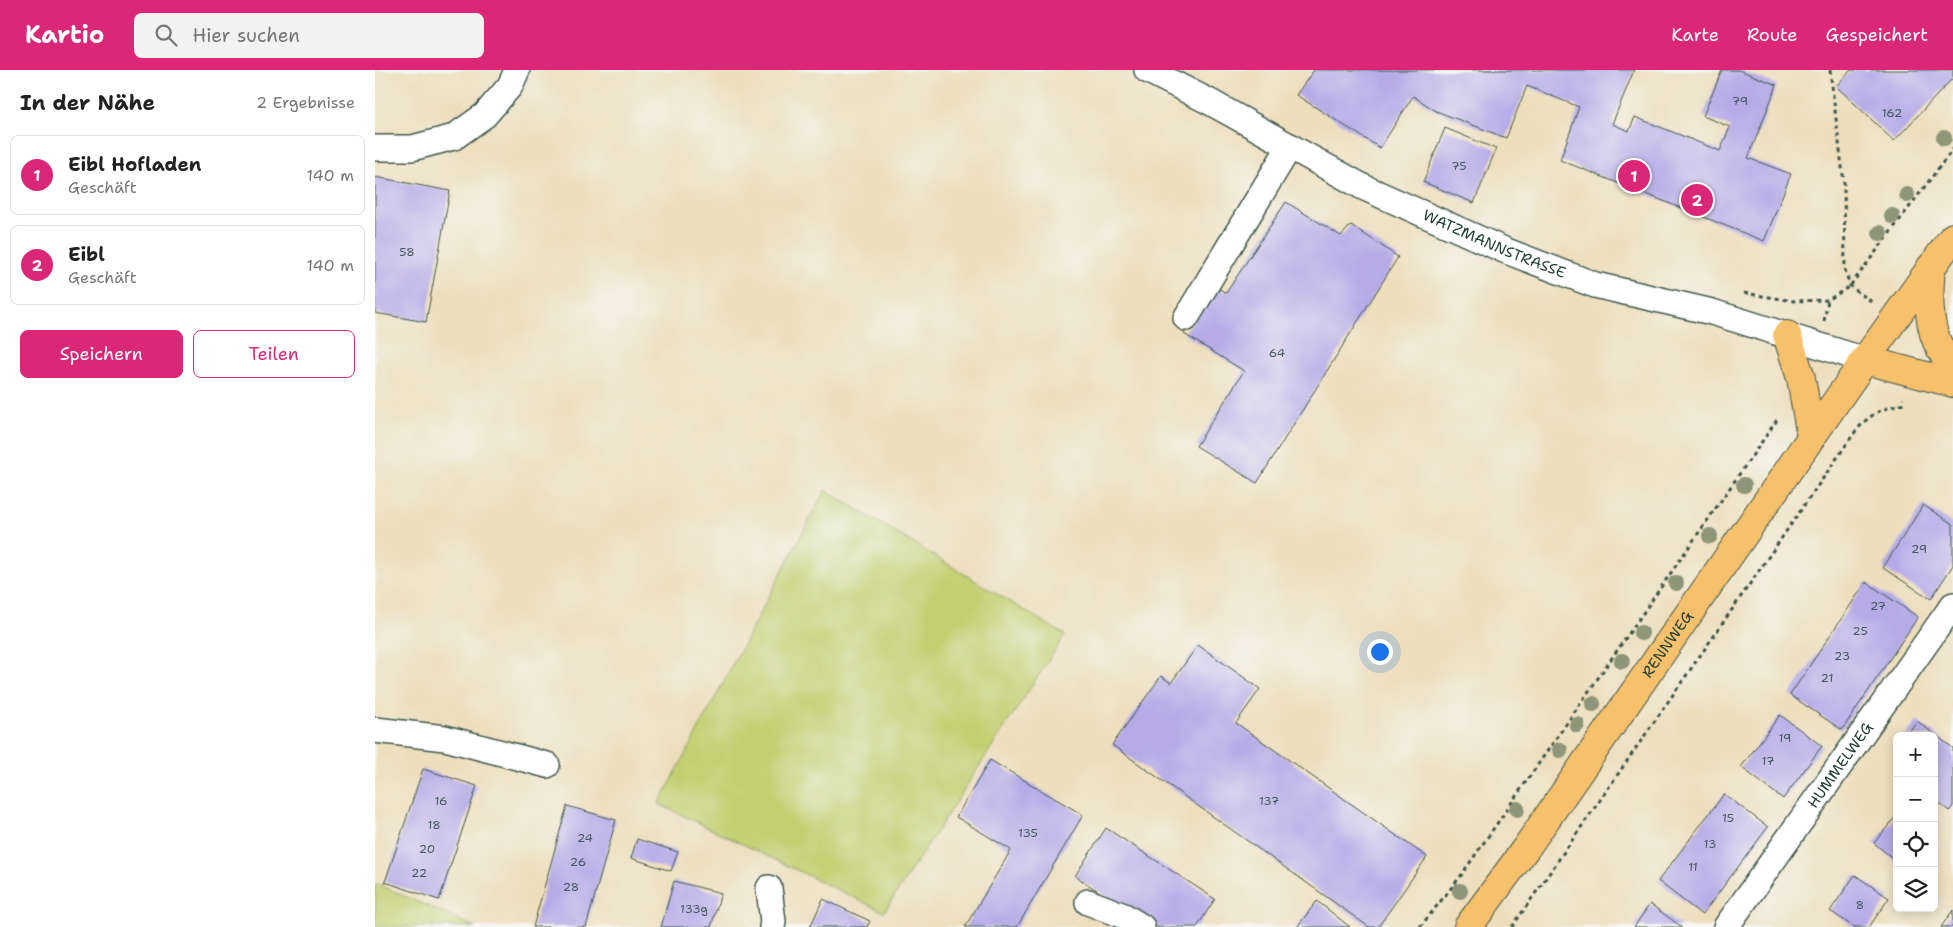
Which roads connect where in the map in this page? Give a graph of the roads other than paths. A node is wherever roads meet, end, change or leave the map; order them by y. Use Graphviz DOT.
graph roads {
  1 [pos="517,70"];
  2 [pos="1147,70"];
  3 [pos="1290,146"];
  4 [pos="375,148"];
  5 [pos="1953,237"];
  6 [pos="1931,267"];
  7 [pos="1185,318"];
  8 [pos="1787,336"];
  9 [pos="1865,360"];
  10 [pos="1953,370"];
  11 [pos="1953,383"];
  12 [pos="1811,437"];
  13 [pos="1953,605"];
  14 [pos="375,730"];
  15 [pos="547,765"];
  16 [pos="769,888"];
  17 [pos="1088,902"];
  18 [pos="771,927"];
  19 [pos="1142,927"];
  20 [pos="1468,927"];
  21 [pos="1726,927"];
  1 -- 4 [label="street"];
  2 -- 3 [label="street, WATZMANNSTRASSE"];
  3 -- 7 [label="street"];
  3 -- 8 [label="street, WATZMANNSTRASSE"];
  5 -- 6 [label="main road, RENNWEG"];
  6 -- 9 [label="main road, RENNWEG"];
  6 -- 10 [label="main road"];
  8 -- 9 [label="street, WATZMANNSTRASSE"];
  8 -- 12 [label="main road"];
  9 -- 11 [label="main road"];
  9 -- 12 [label="main road, RENNWEG"];
  12 -- 20 [label="main road, RENNWEG"];
  13 -- 21 [label="street, HUMMELWEG"];
  14 -- 15 [label="street"];
  16 -- 18 [label="street"];
  17 -- 19 [label="street"];
}
